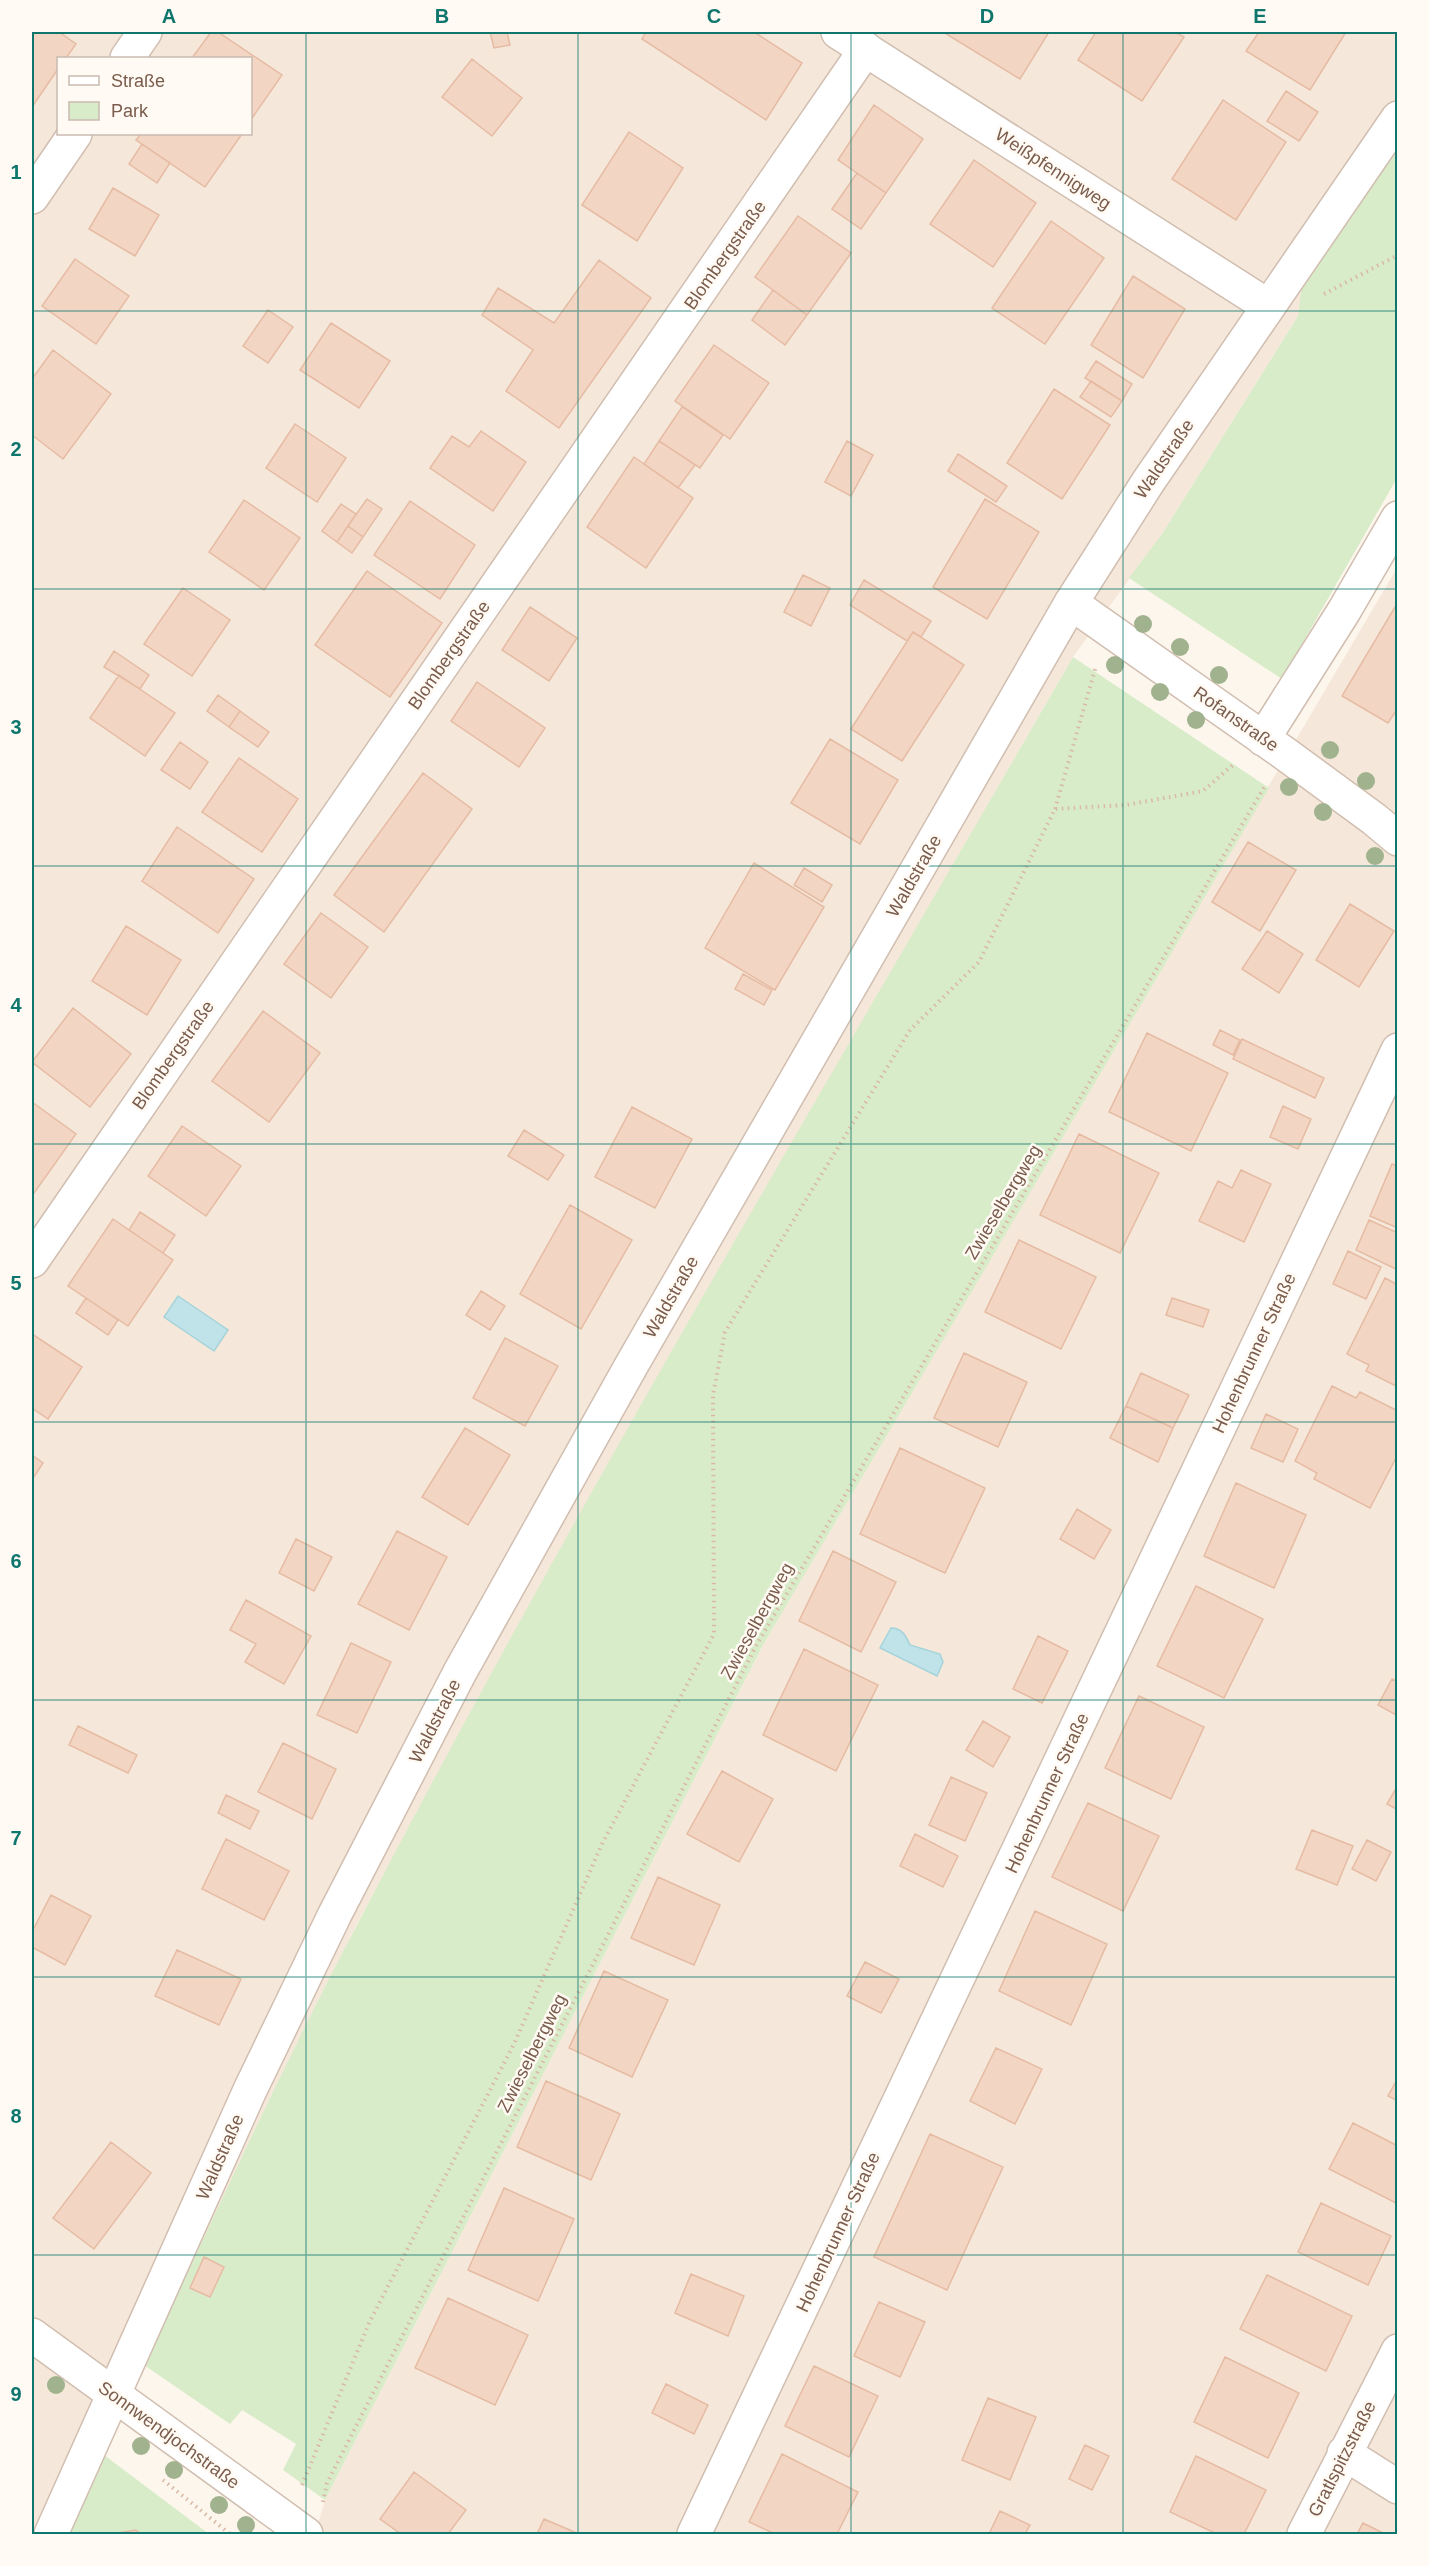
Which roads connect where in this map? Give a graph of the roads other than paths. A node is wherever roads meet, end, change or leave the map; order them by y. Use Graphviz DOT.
graph roads {
  1 [pos="146,32"];
  2 [pos="838,32"];
  3 [pos="866,49"];
  4 [pos="128,57"];
  5 [pos="1398,118"];
  6 [pos="74,135"];
  7 [pos="32,197"];
  8 [pos="1268,306"];
  9 [pos="1398,518"];
  10 [pos="1071,603"];
  11 [pos="1274,746"];
  12 [pos="1398,839"];
  13 [pos="1398,1050"];
  14 [pos="32,1261"];
  15 [pos="32,2335"];
  16 [pos="1398,2351"];
  17 [pos="114,2395"];
  18 [pos="1344,2454"];
  19 [pos="1398,2487"];
  20 [pos="296,2528"];
  21 [pos="51,2535"];
  22 [pos="694,2535"];
  23 [pos="1304,2535"];
  1 -- 4 [label="street"];
  2 -- 3 [label="street, Weißpfennigweg"];
  3 -- 8 [label="street, Weißpfennigweg"];
  3 -- 14 [label="street, Blombergstraße"];
  5 -- 8 [label="street, Waldstraße"];
  6 -- 7 [label="street"];
  8 -- 10 [label="street, Waldstraße"];
  9 -- 11 [label="street"];
  10 -- 11 [label="street, Rofanstraße"];
  10 -- 17 [label="street, Waldstraße"];
  11 -- 12 [label="street, Rofanstraße"];
  13 -- 22 [label="street, Hohenbrunner Straße"];
  15 -- 17 [label="street, Sonnwendjochstraße"];
  16 -- 18 [label="street, Gratlspitzstraße"];
  17 -- 20 [label="street, Sonnwendjochstraße"];
  17 -- 21 [label="street, Waldstraße"];
  18 -- 19 [label="street"];
  18 -- 23 [label="street, Gratlspitzstraße"];
}
